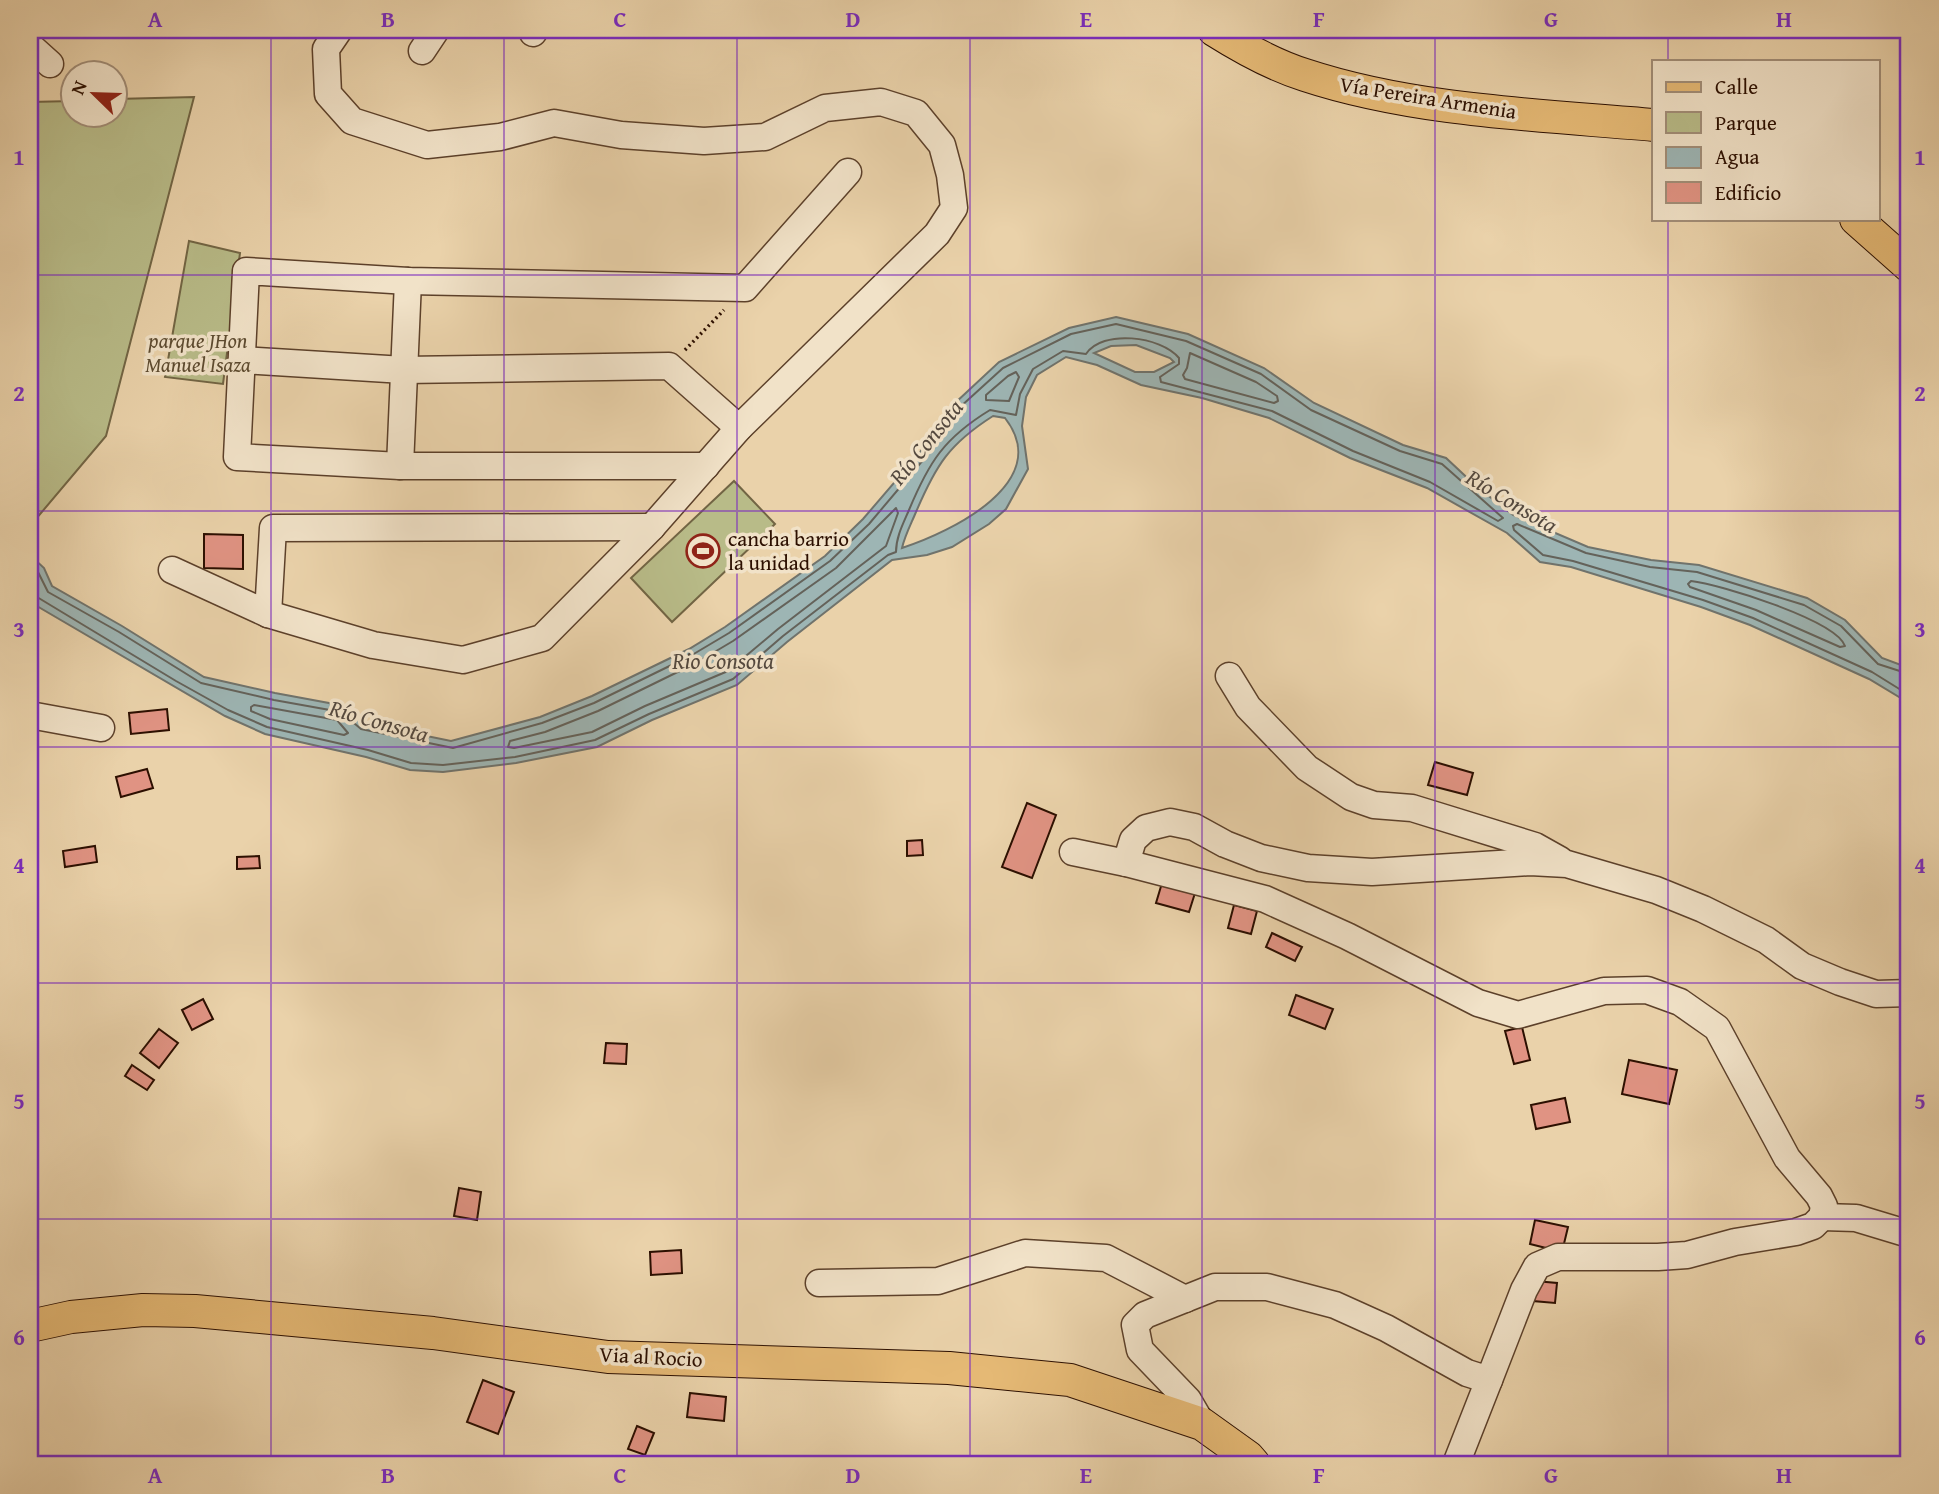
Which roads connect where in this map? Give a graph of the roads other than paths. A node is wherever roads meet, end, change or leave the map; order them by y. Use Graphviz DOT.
graph roads {
  1 [pos="339,30"];
  2 [pos="1214,30"];
  3 [pos="30,46"];
  4 [pos="50,64"];
  5 [pos="1652,125"];
  6 [pos="848,172"];
  7 [pos="1857,220"];
  8 [pos="1909,266"];
  9 [pos="408,281"];
  10 [pos="242,360"];
  11 [pos="404,370"];
  12 [pos="739,428"];
  13 [pos="400,466"];
  14 [pos="706,466"];
  15 [pos="652,527"];
  16 [pos="172,570"];
  17 [pos="268,614"];
  18 [pos="1229,676"];
  19 [pos="30,715"];
  20 [pos="101,728"];
  21 [pos="1073,852"];
  22 [pos="1126,863"];
  23 [pos="1567,864"];
  24 [pos="1909,993"];
  25 [pos="1822,1217"];
  26 [pos="1909,1234"];
  27 [pos="819,1283"];
  28 [pos="1185,1299"];
  29 [pos="30,1326"];
  30 [pos="1489,1380"];
  31 [pos="1202,1424"];
  32 [pos="1254,1464"];
  33 [pos="1456,1464"];
  1 -- 12 [label="street"];
  2 -- 5 [label="main road, Vía Pereira Armenia"];
  3 -- 4 [label="street"];
  6 -- 9 [label="street"];
  7 -- 8 [label="main road"];
  9 -- 10 [label="street"];
  9 -- 11 [label="street"];
  10 -- 11 [label="street"];
  10 -- 13 [label="street"];
  11 -- 12 [label="street"];
  11 -- 13 [label="street"];
  12 -- 14 [label="street"];
  13 -- 14 [label="street"];
  14 -- 15 [label="street"];
  15 -- 17 [label="street"];
  15 -- 17 [label="street"];
  16 -- 17 [label="street"];
  18 -- 23 [label="street"];
  19 -- 20 [label="street"];
  21 -- 22 [label="street"];
  22 -- 23 [label="street"];
  22 -- 25 [label="street"];
  23 -- 24 [label="street"];
  25 -- 26 [label="street"];
  25 -- 30 [label="street"];
  27 -- 28 [label="street"];
  28 -- 30 [label="street"];
  28 -- 31 [label="street"];
  29 -- 31 [label="main road, Via al Rocio"];
  30 -- 33 [label="street"];
  31 -- 32 [label="main road, Via al Rocio"];
}
